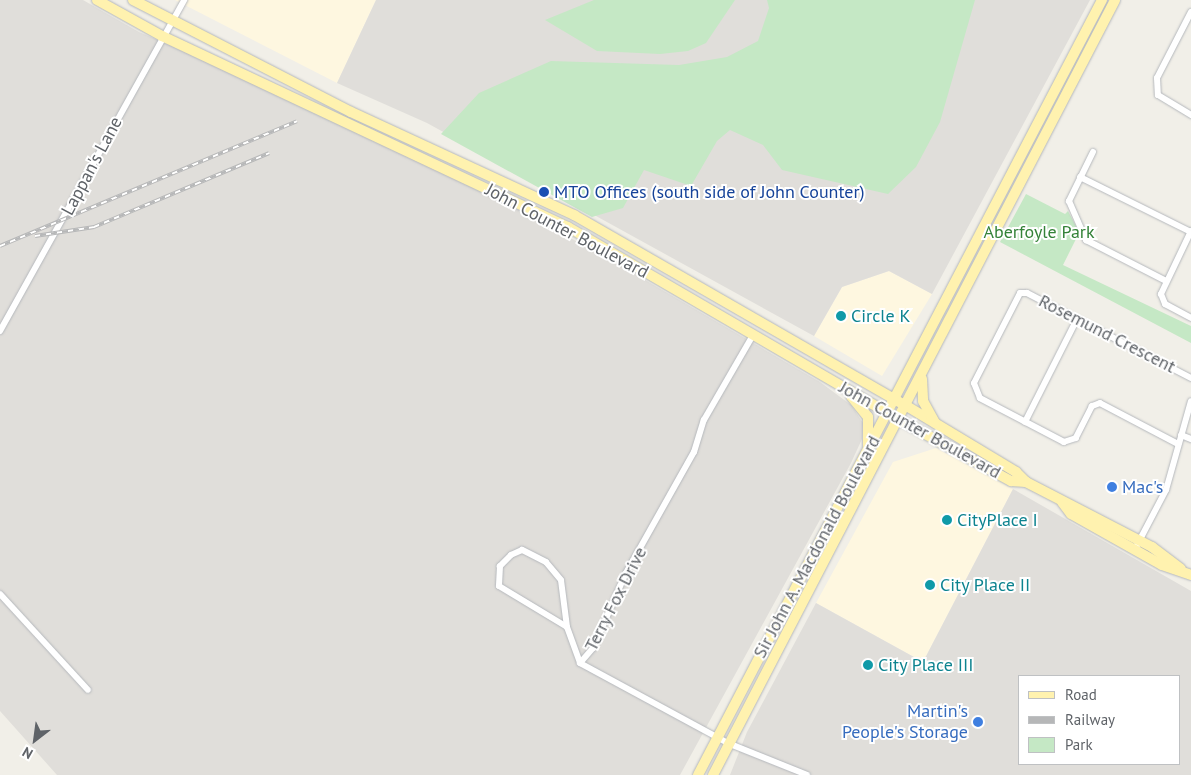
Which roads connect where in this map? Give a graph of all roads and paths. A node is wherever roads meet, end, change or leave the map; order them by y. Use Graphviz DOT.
graph roads {
  1 [pos="97,0"];
  2 [pos="133,0"];
  3 [pos="184,0"];
  4 [pos="1102,0"];
  5 [pos="1115,0"];
  6 [pos="1191,12"];
  7 [pos="171,20"];
  8 [pos="162,36"];
  9 [pos="1191,115"];
  10 [pos="1093,152"];
  11 [pos="1080,177"];
  12 [pos="1191,232"];
  13 [pos="1166,282"];
  14 [pos="1191,318"];
  15 [pos="1077,319"];
  16 [pos="0,331"];
  17 [pos="753,335"];
  18 [pos="922,373"];
  19 [pos="828,377"];
  20 [pos="1191,378"];
  21 [pos="896,400"];
  22 [pos="1191,401"];
  23 [pos="905,405"];
  24 [pos="893,417"];
  25 [pos="1025,422"];
  26 [pos="936,425"];
  27 [pos="1181,435"];
  28 [pos="1191,439"];
  29 [pos="1178,444"];
  30 [pos="867,450"];
  31 [pos="1026,482"];
  32 [pos="1062,502"];
  33 [pos="1140,539"];
  34 [pos="1134,549"];
  35 [pos="1181,569"];
  36 [pos="1191,575"];
  37 [pos="0,594"];
  38 [pos="567,627"];
  39 [pos="580,663"];
  40 [pos="88,690"];
  41 [pos="718,737"];
  42 [pos="730,744"];
  43 [pos="698,775"];
  44 [pos="713,775"];
  45 [pos="807,775"];
  1 -- 8 [label="main road, John Counter Boulevard"];
  2 -- 7 [label="main road, John Counter Boulevard"];
  3 -- 7 [label="street, Lappan's Lane"];
  4 -- 21 [label="main road, Sir John A. Macdonald Boulevard"];
  5 -- 18 [label="main road, Sir John A. Macdonald Boulevard"];
  6 -- 9 [label="street"];
  7 -- 8 [label="street, Lappan's Lane"];
  7 -- 21 [label="main road, John Counter Boulevard"];
  8 -- 16 [label="street, Lappan's Lane"];
  8 -- 17 [label="main road, John Counter Boulevard"];
  10 -- 11 [label="street"];
  11 -- 12 [label="street"];
  11 -- 13 [label="street"];
  12 -- 13 [label="street"];
  13 -- 14 [label="street"];
  15 -- 20 [label="street, Rosemund Crescent"];
  15 -- 25 [label="street"];
  15 -- 25 [label="street, Rosemund Crescent"];
  17 -- 19 [label="main road, John Counter Boulevard"];
  17 -- 39 [label="street, Terry Fox Drive"];
  18 -- 23 [label="main road, Sir John A. Macdonald Boulevard"];
  18 -- 26 [label="main road"];
  19 -- 24 [label="main road, John Counter Boulevard"];
  19 -- 30 [label="main road"];
  21 -- 23 [label="main road, John Counter Boulevard"];
  21 -- 24 [label="main road, Sir John A. Macdonald Boulevard"];
  22 -- 27 [label="street"];
  23 -- 24 [label="main road, Sir John A. Macdonald Boulevard"];
  23 -- 26 [label="main road, John Counter Boulevard"];
  24 -- 30 [label="main road, Sir John A. Macdonald Boulevard"];
  24 -- 31 [label="main road, John Counter Boulevard"];
  24 -- 42 [label="main road, Sir John A. Macdonald Boulevard"];
  25 -- 29 [label="street, Rosemund Crescent"];
  26 -- 31 [label="main road, John Counter Boulevard"];
  27 -- 28 [label="street"];
  27 -- 29 [label="street"];
  29 -- 33 [label="street"];
  30 -- 41 [label="main road, Sir John A. Macdonald Boulevard"];
  31 -- 32 [label="main road, John Counter Boulevard"];
  32 -- 33 [label="main road, John Counter Boulevard"];
  32 -- 34 [label="main road, John Counter Boulevard"];
  33 -- 34 [label="street"];
  33 -- 35 [label="main road, John Counter Boulevard"];
  34 -- 35 [label="main road, John Counter Boulevard"];
  35 -- 36 [label="main road, John Counter Boulevard"];
  37 -- 40 [label="street"];
  38 -- 38 [label="street"];
  38 -- 39 [label="street"];
  39 -- 41 [label="street, Terry Fox Drive"];
  41 -- 42 [label="street, Terry Fox Drive"];
  41 -- 43 [label="main road, Sir John A. Macdonald Boulevard"];
  42 -- 44 [label="main road, Sir John A. Macdonald Boulevard"];
  42 -- 45 [label="street, Terry Fox Drive"];
}
